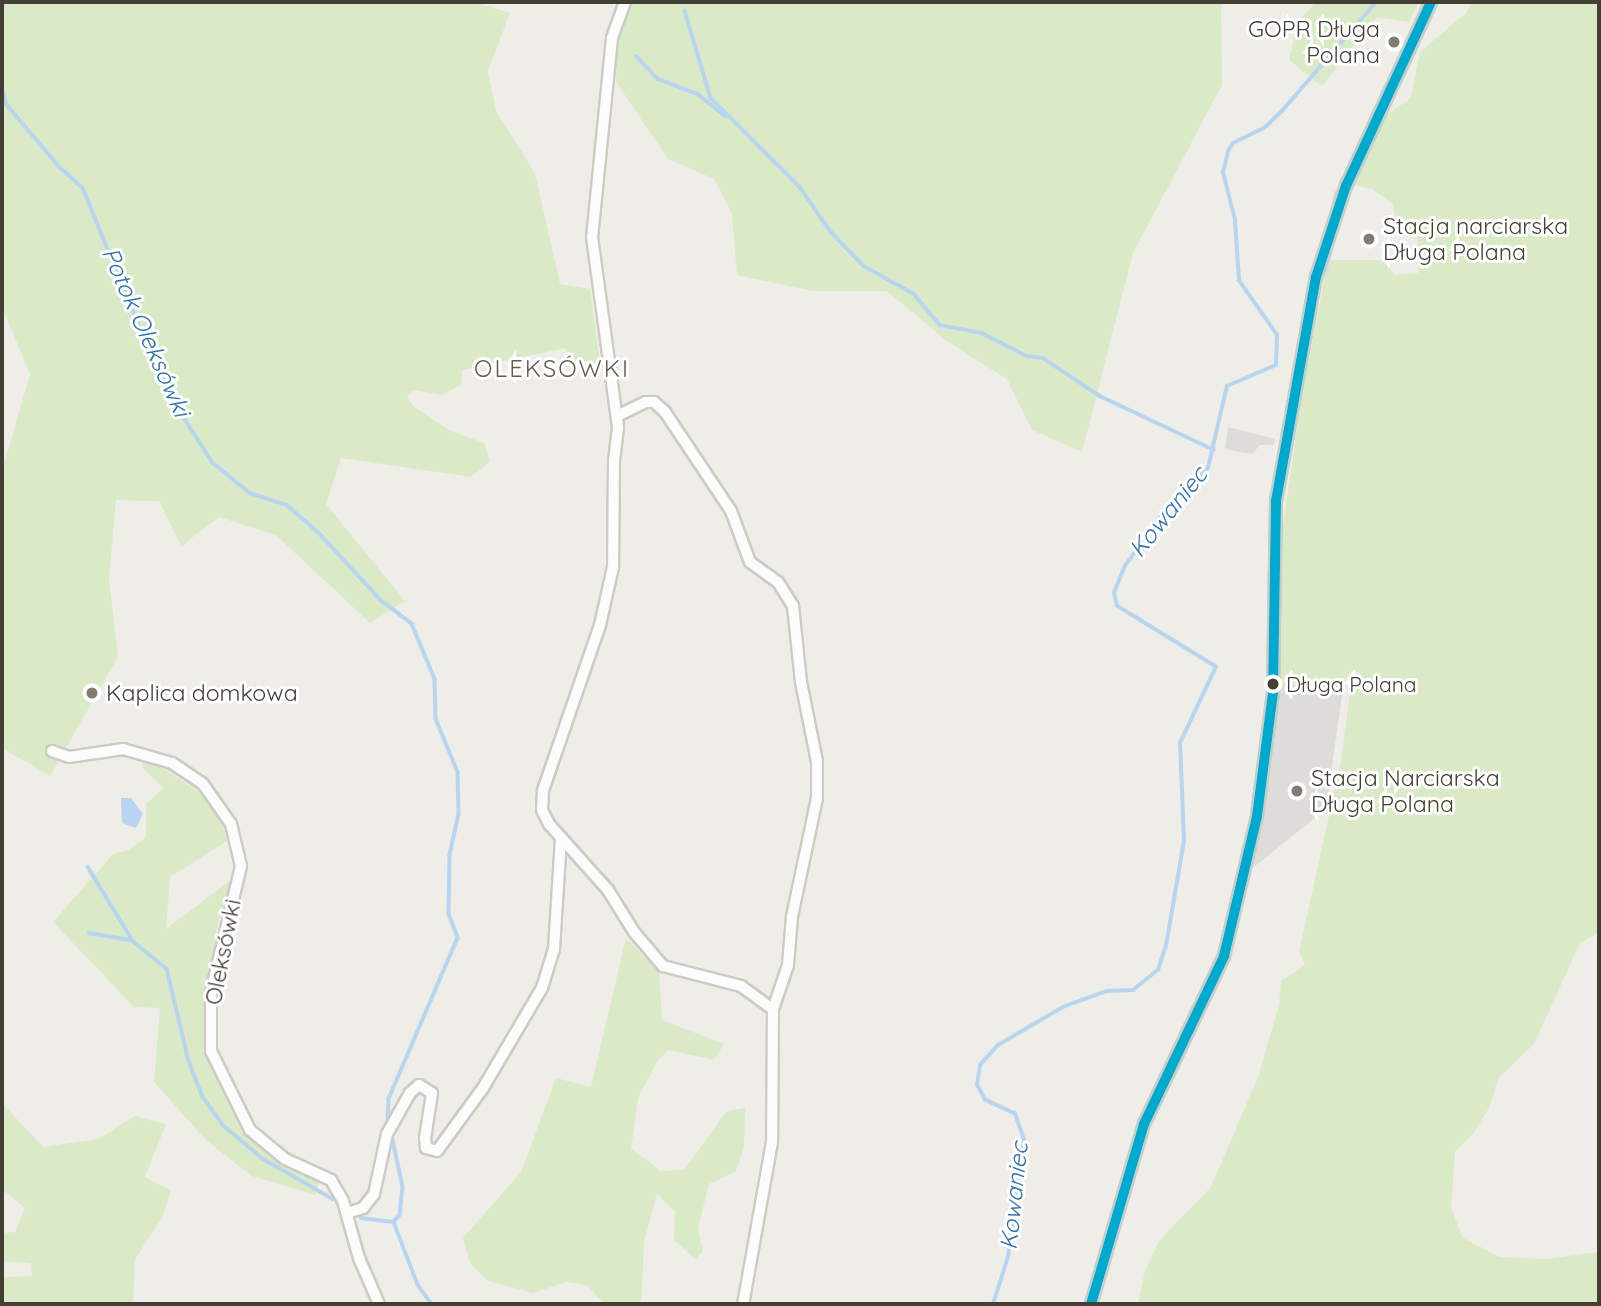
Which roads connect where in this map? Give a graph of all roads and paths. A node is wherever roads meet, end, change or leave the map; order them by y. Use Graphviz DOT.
graph roads {
  1 [pos="625,2"];
  2 [pos="1432,2"];
  3 [pos="617,416"];
  4 [pos="52,751"];
  5 [pos="561,838"];
  6 [pos="773,1009"];
  7 [pos="347,1213"];
  8 [pos="379,1304"];
  9 [pos="743,1304"];
  10 [pos="1091,1304"];
  1 -- 3 [label="street"];
  2 -- 10 [label="street"];
  3 -- 5 [label="street"];
  3 -- 6 [label="street"];
  4 -- 7 [label="street, Oleksówki"];
  5 -- 6 [label="street"];
  5 -- 7 [label="street"];
  6 -- 9 [label="street"];
  7 -- 8 [label="street, Oleksówki"];
}
